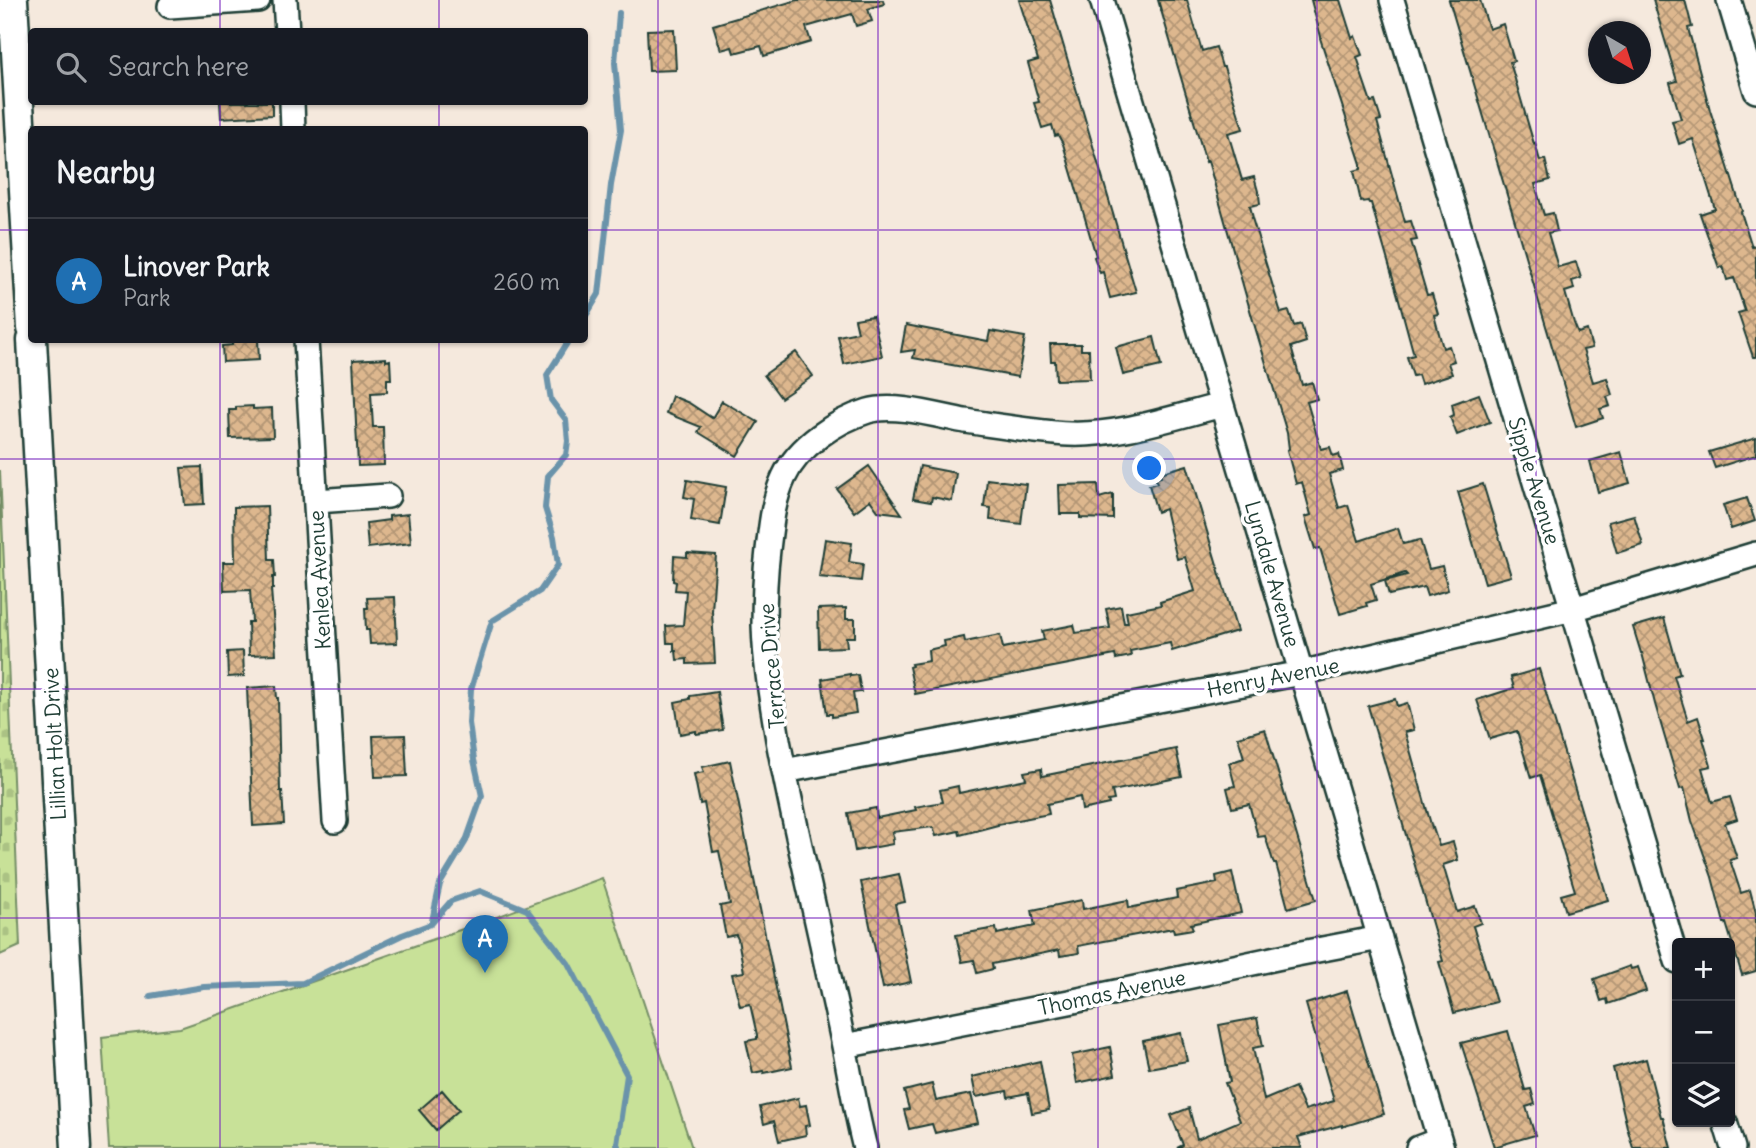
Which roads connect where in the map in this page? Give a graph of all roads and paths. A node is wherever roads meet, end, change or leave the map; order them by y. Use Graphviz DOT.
graph roads {
  1 [pos="13,0"];
  2 [pos="258,0"];
  3 [pos="285,0"];
  4 [pos="1102,0"];
  5 [pos="1392,0"];
  6 [pos="1729,0"];
  7 [pos="170,6"];
  8 [pos="287,28"];
  9 [pos="1756,91"];
  10 [pos="292,105"];
  11 [pos="293,126"];
  12 [pos="28,259"];
  13 [pos="32,343"];
  14 [pos="306,343"];
  15 [pos="1222,405"];
  16 [pos="388,496"];
  17 [pos="316,501"];
  18 [pos="1756,554"];
  19 [pos="1573,609"];
  20 [pos="1301,673"];
  21 [pos="784,771"];
  22 [pos="335,821"];
  23 [pos="1380,938"];
  24 [pos="1672,944"];
  25 [pos="844,1046"];
  26 [pos="1727,1127"];
  27 [pos="1433,1145"];
  28 [pos="76,1148"];
  29 [pos="865,1148"];
  30 [pos="1733,1148"];
  1 -- 12 [label="main road"];
  2 -- 7 [label="street"];
  3 -- 8 [label="street"];
  4 -- 15 [label="street, Lyndale Avenue"];
  5 -- 19 [label="street, Sipple Avenue"];
  6 -- 9 [label="street"];
  10 -- 11 [label="street"];
  13 -- 28 [label="main road, Lillian Holt Drive"];
  14 -- 17 [label="street, Kenlea Avenue"];
  15 -- 20 [label="street, Lyndale Avenue"];
  15 -- 21 [label="street, Terrace Drive"];
  16 -- 17 [label="street"];
  17 -- 22 [label="street, Kenlea Avenue"];
  18 -- 19 [label="street, Henry Avenue"];
  19 -- 20 [label="street, Henry Avenue"];
  19 -- 24 [label="street, Sipple Avenue"];
  20 -- 21 [label="street, Henry Avenue"];
  20 -- 23 [label="street, Lyndale Avenue"];
  21 -- 25 [label="street, Terrace Drive"];
  23 -- 25 [label="street, Thomas Avenue"];
  23 -- 27 [label="street, Lyndale Avenue"];
  25 -- 29 [label="street, Terrace Drive"];
  26 -- 30 [label="street"];
}
